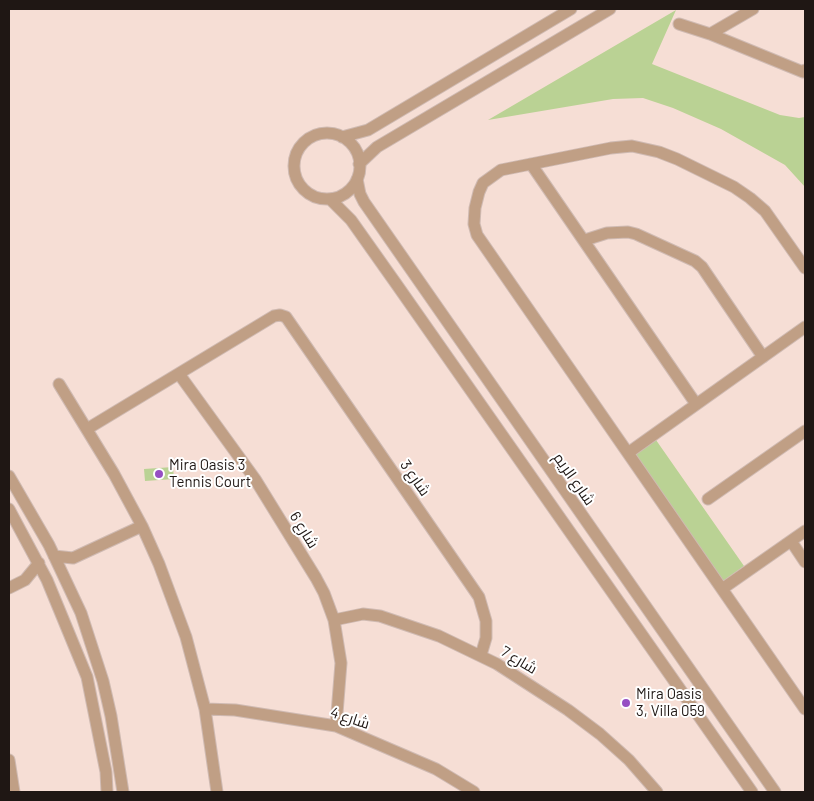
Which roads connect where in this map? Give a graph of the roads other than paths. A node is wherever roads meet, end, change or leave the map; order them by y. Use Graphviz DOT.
graph roads {
  1 [pos="571,9"];
  2 [pos="610,9"];
  3 [pos="753,9"];
  4 [pos="679,24"];
  5 [pos="710,34"];
  6 [pos="805,70"];
  7 [pos="342,137"];
  8 [pos="360,164"];
  9 [pos="532,164"];
  10 [pos="357,179"];
  11 [pos="330,199"];
  12 [pos="585,240"];
  13 [pos="805,268"];
  14 [pos="805,327"];
  15 [pos="763,357"];
  16 [pos="179,374"];
  17 [pos="59,384"];
  18 [pos="696,404"];
  19 [pos="87,429"];
  20 [pos="805,430"];
  21 [pos="628,453"];
  22 [pos="9,477"];
  23 [pos="708,499"];
  24 [pos="27,507"];
  25 [pos="11,513"];
  26 [pos="142,526"];
  27 [pos="805,531"];
  28 [pos="791,542"];
  29 [pos="54,556"];
  30 [pos="73,558"];
  31 [pos="805,562"];
  32 [pos="38,563"];
  33 [pos="64,575"];
  34 [pos="25,580"];
  35 [pos="47,580"];
  36 [pos="9,588"];
  37 [pos="722,589"];
  38 [pos="334,620"];
  39 [pos="481,655"];
  40 [pos="87,677"];
  41 [pos="205,709"];
  42 [pos="805,709"];
  43 [pos="111,716"];
  44 [pos="336,726"];
  45 [pos="98,732"];
  46 [pos="9,760"];
  47 [pos="121,774"];
  48 [pos="14,792"];
  49 [pos="107,792"];
  50 [pos="123,792"];
  51 [pos="217,792"];
  52 [pos="474,792"];
  53 [pos="657,792"];
  54 [pos="752,792"];
  55 [pos="775,792"];
  1 -- 7 [label="street"];
  2 -- 8 [label="street"];
  3 -- 5 [label="street"];
  4 -- 5 [label="street"];
  5 -- 6 [label="street"];
  7 -- 8 [label="street"];
  7 -- 11 [label="street"];
  8 -- 10 [label="street"];
  9 -- 12 [label="street"];
  9 -- 13 [label="street"];
  9 -- 21 [label="street"];
  10 -- 11 [label="street"];
  10 -- 55 [label="street, شارع الريم"];
  11 -- 54 [label="street"];
  12 -- 15 [label="street"];
  12 -- 18 [label="street"];
  14 -- 15 [label="street"];
  15 -- 18 [label="street"];
  16 -- 19 [label="street"];
  16 -- 38 [label="street, شارع 6"];
  16 -- 39 [label="street, شارع 3"];
  17 -- 19 [label="street"];
  18 -- 21 [label="street"];
  19 -- 26 [label="street"];
  20 -- 23 [label="street"];
  21 -- 37 [label="street"];
  22 -- 24 [label="street"];
  24 -- 25 [label="street"];
  24 -- 29 [label="street"];
  25 -- 32 [label="street"];
  26 -- 30 [label="street"];
  26 -- 41 [label="street"];
  27 -- 28 [label="street"];
  28 -- 31 [label="street"];
  28 -- 37 [label="street"];
  29 -- 30 [label="street"];
  29 -- 33 [label="street"];
  30 -- 33 [label="street"];
  32 -- 34 [label="street"];
  32 -- 35 [label="street"];
  33 -- 43 [label="street"];
  34 -- 35 [label="street"];
  34 -- 36 [label="street"];
  35 -- 40 [label="street"];
  37 -- 42 [label="street"];
  38 -- 39 [label="street, شارع 7"];
  38 -- 44 [label="street, شارع 6"];
  39 -- 53 [label="street, شارع 7"];
  40 -- 43 [label="street"];
  40 -- 45 [label="street"];
  41 -- 44 [label="street, شارع 4"];
  41 -- 51 [label="street"];
  43 -- 47 [label="street"];
  44 -- 52 [label="street, شارع 4"];
  45 -- 47 [label="street"];
  45 -- 49 [label="street"];
  46 -- 48 [label="street"];
  47 -- 50 [label="street"];
}
